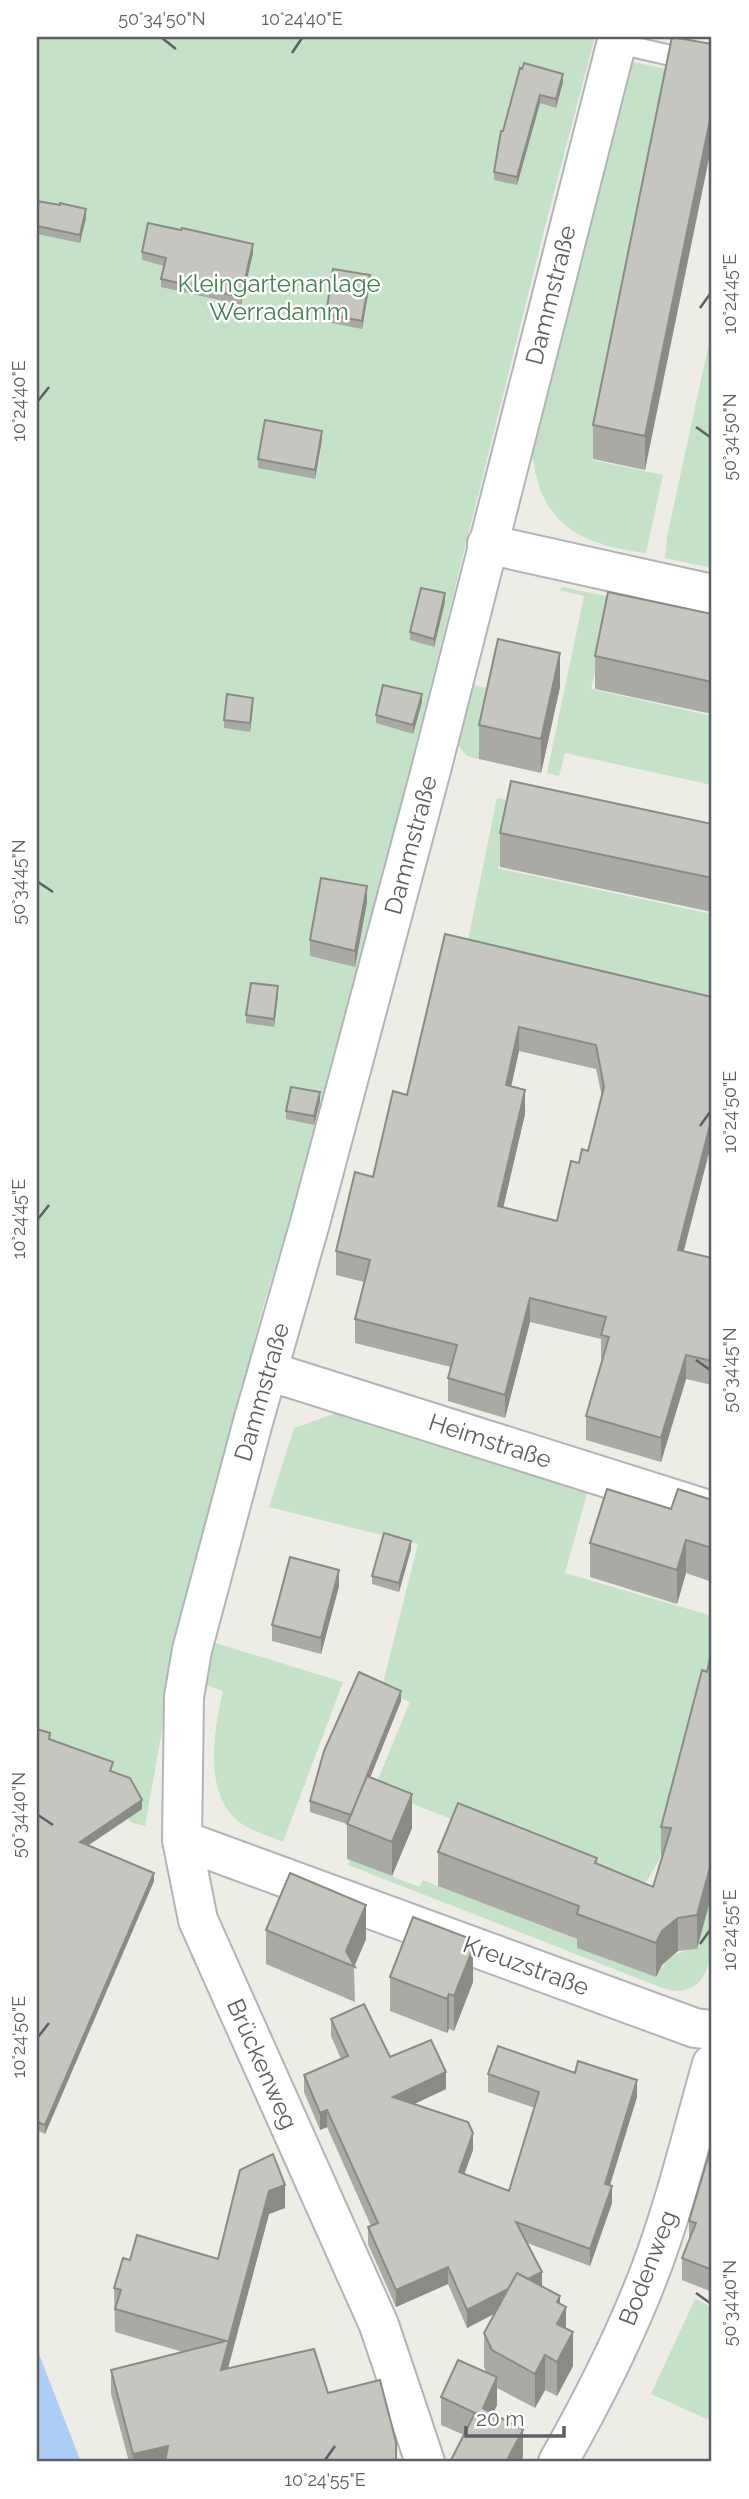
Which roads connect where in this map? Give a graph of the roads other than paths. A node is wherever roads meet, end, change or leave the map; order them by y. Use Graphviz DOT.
graph roads {
  1 [pos="617,40"];
  2 [pos="712,65"];
  3 [pos="487,544"];
  4 [pos="712,594"];
  5 [pos="268,1371"];
  6 [pos="712,1511"];
  7 [pos="192,1650"];
  8 [pos="182,1840"];
  9 [pos="712,2030"];
  10 [pos="712,2064"];
  11 [pos="425,2462"];
  12 [pos="558,2462"];
  1 -- 2 [label="lane"];
  1 -- 3 [label="street, Dammstraße"];
  3 -- 4 [label="street"];
  3 -- 5 [label="street, Dammstraße"];
  5 -- 6 [label="street, Heimstraße"];
  5 -- 7 [label="street, Dammstraße"];
  7 -- 8 [label="street, Brückenweg"];
  8 -- 9 [label="street, Kreuzstraße"];
  8 -- 11 [label="street, Brückenweg"];
  10 -- 12 [label="street, Bodenweg"];
}
